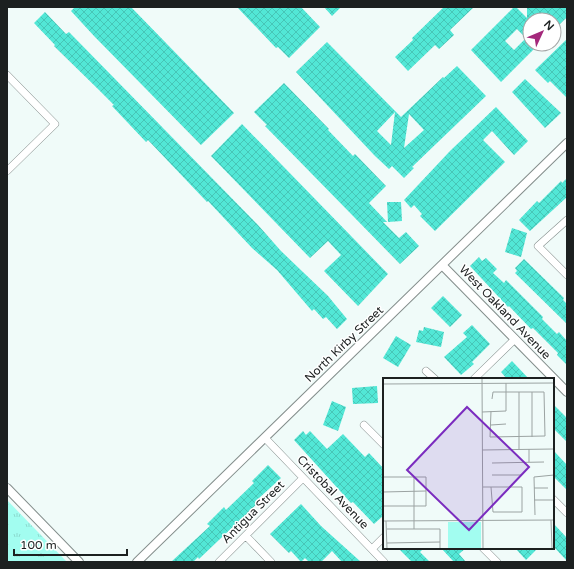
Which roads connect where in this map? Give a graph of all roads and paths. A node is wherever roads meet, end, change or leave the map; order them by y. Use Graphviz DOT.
graph roads {
  1 [pos="7,75"];
  2 [pos="567,143"];
  3 [pos="7,170"];
  4 [pos="567,220"];
  5 [pos="442,265"];
  6 [pos="567,276"];
  7 [pos="515,339"];
  8 [pos="426,370"];
  9 [pos="434,378"];
  10 [pos="475,378"];
  11 [pos="553,378"];
  12 [pos="554,379"];
  13 [pos="567,392"];
  14 [pos="364,425"];
  15 [pos="265,438"];
  16 [pos="383,444"];
  17 [pos="303,478"];
  18 [pos="7,488"];
  19 [pos="554,500"];
  20 [pos="567,513"];
  21 [pos="246,536"];
  22 [pos="383,538"];
  23 [pos="372,549"];
  24 [pos="484,549"];
  25 [pos="79,562"];
  26 [pos="137,562"];
  27 [pos="219,562"];
  28 [pos="271,562"];
  29 [pos="384,562"];
  30 [pos="497,562"];
  1 -- 3 [label="street"];
  2 -- 5 [label="street, North Kirby Street"];
  4 -- 6 [label="street"];
  5 -- 7 [label="street, West Oakland Avenue"];
  5 -- 15 [label="street, North Kirby Street"];
  7 -- 10 [label="street"];
  7 -- 11 [label="street, West Oakland Avenue"];
  8 -- 9 [label="street"];
  12 -- 13 [label="street, West Oakland Avenue"];
  14 -- 16 [label="street"];
  15 -- 17 [label="street, Cristobal Avenue"];
  15 -- 26 [label="street, North Kirby Street"];
  17 -- 21 [label="street, Antigua Street"];
  17 -- 23 [label="street, Cristobal Avenue"];
  18 -- 25 [label="street"];
  19 -- 20 [label="street"];
  21 -- 27 [label="street, Antigua Street"];
  21 -- 28 [label="street"];
  22 -- 23 [label="street"];
  23 -- 29 [label="street, Cristobal Avenue"];
  24 -- 30 [label="street"];
}
